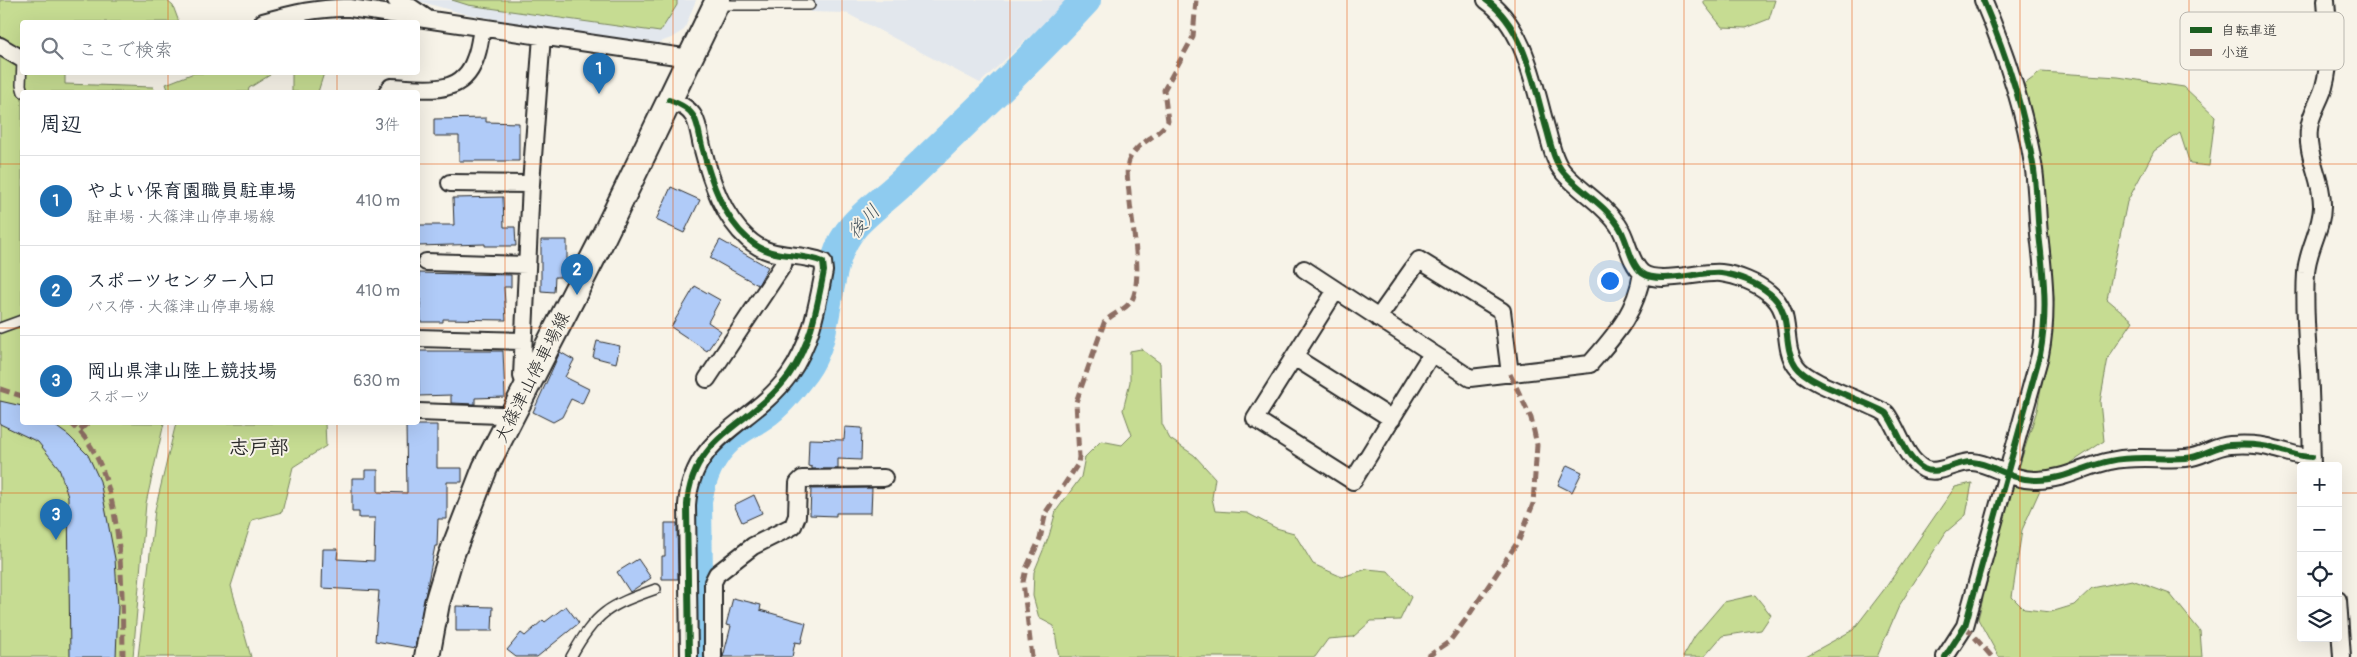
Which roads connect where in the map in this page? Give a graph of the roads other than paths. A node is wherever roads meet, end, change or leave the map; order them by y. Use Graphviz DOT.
graph roads {
  1 [pos="396,0"];
  2 [pos="1486,0"];
  3 [pos="1983,0"];
  4 [pos="716,3"];
  5 [pos="810,5"];
  6 [pos="272,20"];
  7 [pos="430,21"];
  8 [pos="482,28"];
  9 [pos="542,36"];
  10 [pos="0,46"];
  11 [pos="690,58"];
  12 [pos="20,59"];
  13 [pos="2328,70"];
  14 [pos="21,75"];
  15 [pos="23,90"];
  16 [pos="388,90"];
  17 [pos="669,100"];
  18 [pos="450,182"];
  19 [pos="531,184"];
  20 [pos="785,255"];
  21 [pos="426,262"];
  22 [pos="527,265"];
  23 [pos="1304,269"];
  24 [pos="1642,273"];
  25 [pos="1336,290"];
  26 [pos="1378,318"];
  27 [pos="20,321"];
  28 [pos="0,328"];
  29 [pos="420,338"];
  30 [pos="523,341"];
  31 [pos="1432,353"];
  32 [pos="1294,357"];
  33 [pos="1510,374"];
  34 [pos="707,380"];
  35 [pos="526,388"];
  36 [pos="420,412"];
  37 [pos="510,418"];
  38 [pos="1392,419"];
  39 [pos="2312,462"];
  40 [pos="2007,475"];
  41 [pos="884,478"];
  42 [pos="656,589"];
  43 [pos="2341,642"];
  44 [pos="427,657"];
  45 [pos="571,657"];
  46 [pos="688,657"];
  47 [pos="713,657"];
  48 [pos="1945,657"];
  49 [pos="2342,657"];
  1 -- 7 [label="street"];
  2 -- 24 [label="street"];
  3 -- 40 [label="street"];
  4 -- 5 [label="lane"];
  4 -- 11 [label="main road, 大篠津山停車場線"];
  6 -- 7 [label="street"];
  7 -- 8 [label="street"];
  8 -- 9 [label="street"];
  8 -- 16 [label="street"];
  9 -- 11 [label="street"];
  9 -- 19 [label="street"];
  10 -- 12 [label="street"];
  11 -- 17 [label="main road, 大篠津山停車場線"];
  13 -- 39 [label="street"];
  14 -- 15 [label="lane"];
  17 -- 20 [label="street"];
  17 -- 35 [label="main road, 大篠津山停車場線"];
  18 -- 19 [label="street"];
  19 -- 22 [label="street"];
  20 -- 34 [label="street"];
  20 -- 46 [label="street"];
  21 -- 22 [label="street"];
  22 -- 30 [label="street"];
  23 -- 25 [label="street"];
  24 -- 33 [label="street"];
  24 -- 40 [label="street"];
  25 -- 26 [label="street"];
  25 -- 32 [label="street"];
  26 -- 31 [label="street"];
  26 -- 33 [label="street"];
  27 -- 28 [label="lane"];
  29 -- 30 [label="street"];
  30 -- 35 [label="street"];
  31 -- 33 [label="street"];
  31 -- 38 [label="street"];
  32 -- 38 [label="street"];
  32 -- 38 [label="street"];
  35 -- 37 [label="main road, 大篠津山停車場線"];
  36 -- 37 [label="street"];
  37 -- 44 [label="main road, 大篠津山停車場線"];
  39 -- 40 [label="street"];
  40 -- 48 [label="street"];
  41 -- 47 [label="street"];
  42 -- 45 [label="lane"];
  43 -- 49 [label="street"];
}
